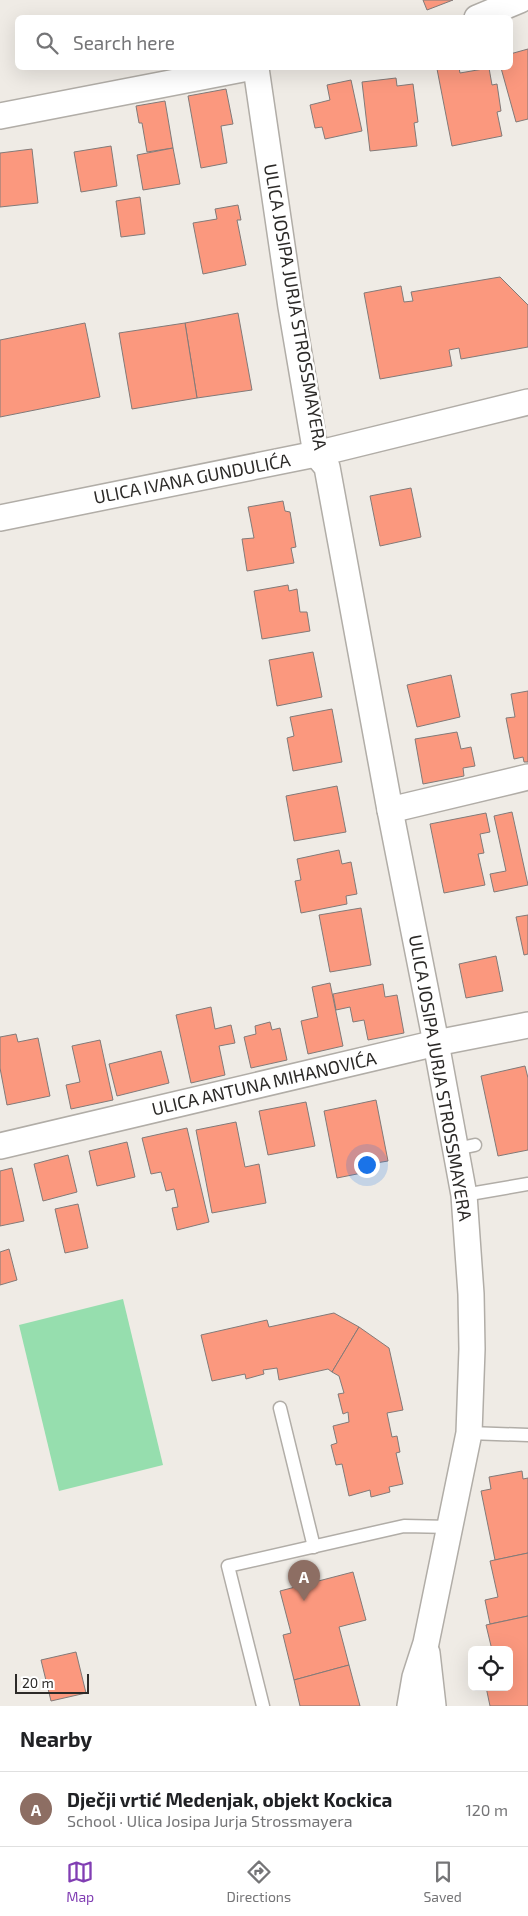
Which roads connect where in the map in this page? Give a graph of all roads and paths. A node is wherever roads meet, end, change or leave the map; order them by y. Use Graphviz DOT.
graph roads {
  1 [pos="520,0"];
  2 [pos="484,15"];
  3 [pos="238,70"];
  4 [pos="256,70"];
  5 [pos="0,116"];
  6 [pos="528,402"];
  7 [pos="316,454"];
  8 [pos="0,518"];
  9 [pos="528,777"];
  10 [pos="390,810"];
  11 [pos="528,1025"];
  12 [pos="436,1043"];
  13 [pos="0,1146"];
  14 [pos="528,1184"];
  15 [pos="464,1195"];
  16 [pos="280,1408"];
  17 [pos="469,1432"];
  18 [pos="528,1435"];
  19 [pos="451,1527"];
  20 [pos="314,1547"];
  21 [pos="426,1643"];
  22 [pos="262,1706"];
  23 [pos="410,1706"];
  24 [pos="433,1706"];
  1 -- 2 [label="street"];
  3 -- 5 [label="street"];
  4 -- 7 [label="street, ULICA JOSIPA JURJA STROSSMAYERA"];
  6 -- 7 [label="street, ULICA IVANA GUNDULIĆA"];
  7 -- 8 [label="street, ULICA IVANA GUNDULIĆA"];
  7 -- 10 [label="street, ULICA JOSIPA JURJA STROSSMAYERA"];
  9 -- 10 [label="street"];
  10 -- 12 [label="street, ULICA JOSIPA JURJA STROSSMAYERA"];
  11 -- 12 [label="street, ULICA ANTUNA MIHANOVIĆA"];
  12 -- 13 [label="street, ULICA ANTUNA MIHANOVIĆA"];
  12 -- 15 [label="street, ULICA JOSIPA JURJA STROSSMAYERA"];
  14 -- 15 [label="lane"];
  15 -- 17 [label="street, ULICA JOSIPA JURJA STROSSMAYERA"];
  16 -- 20 [label="lane"];
  17 -- 18 [label="lane"];
  17 -- 19 [label="street, ULICA JOSIPA JURJA STROSSMAYERA"];
  19 -- 20 [label="lane"];
  19 -- 21 [label="street, ULICA JOSIPA JURJA STROSSMAYERA"];
  20 -- 22 [label="lane"];
  21 -- 23 [label="street, ULICA JOSIPA JURJA STROSSMAYERA"];
  21 -- 24 [label="street, ULICA JOSIPA JURJA STROSSMAYERA"];
}
